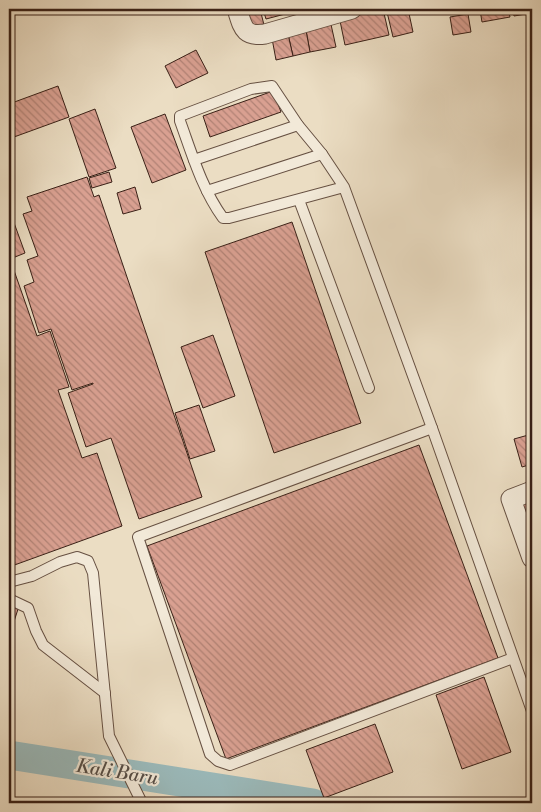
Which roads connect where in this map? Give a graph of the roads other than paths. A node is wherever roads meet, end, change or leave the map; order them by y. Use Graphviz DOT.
graph roads {
  1 [pos="237,9"];
  2 [pos="352,9"];
  3 [pos="298,125"];
  4 [pos="322,154"];
  5 [pos="194,160"];
  6 [pos="344,187"];
  7 [pos="207,191"];
  8 [pos="299,200"];
  9 [pos="369,388"];
  10 [pos="432,428"];
  11 [pos="532,491"];
  12 [pos="532,558"];
  13 [pos="9,582"];
  14 [pos="9,599"];
  15 [pos="513,658"];
  16 [pos="105,693"];
  17 [pos="532,711"];
  18 [pos="142,803"];
  1 -- 2 [label="street"];
  3 -- 4 [label="lane"];
  3 -- 5 [label="lane"];
  3 -- 5 [label="lane"];
  4 -- 6 [label="lane"];
  4 -- 7 [label="lane"];
  5 -- 7 [label="lane"];
  6 -- 8 [label="lane"];
  6 -- 10 [label="lane"];
  7 -- 8 [label="lane"];
  8 -- 9 [label="lane"];
  10 -- 15 [label="lane"];
  10 -- 15 [label="lane"];
  11 -- 12 [label="street"];
  13 -- 16 [label="lane"];
  14 -- 16 [label="lane"];
  15 -- 17 [label="lane"];
  16 -- 18 [label="lane"];
}
